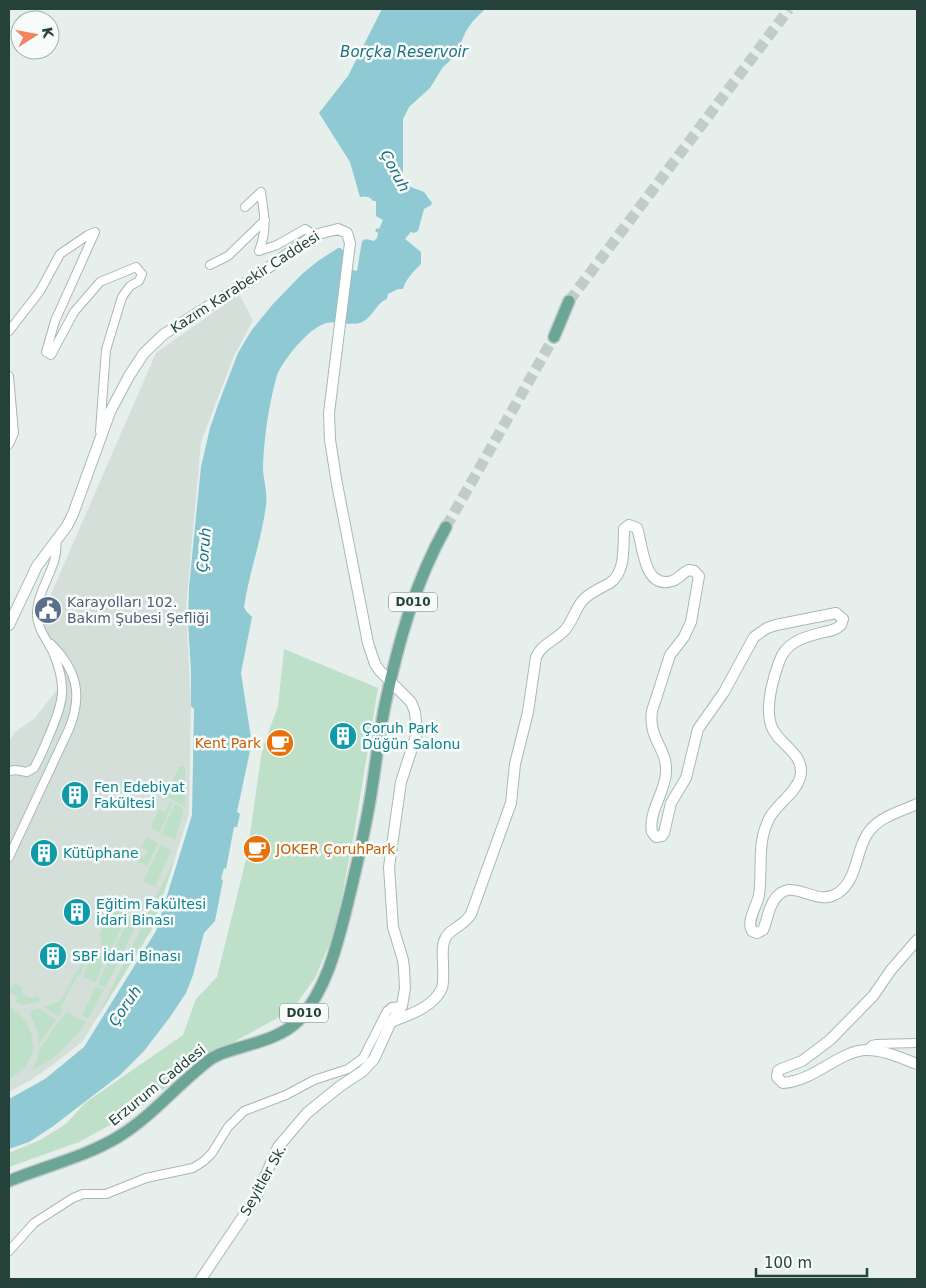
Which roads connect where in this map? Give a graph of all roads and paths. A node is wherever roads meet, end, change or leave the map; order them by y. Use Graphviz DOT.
graph roads {
  1 [pos="245,207"];
  2 [pos="265,220"];
  3 [pos="314,236"];
  4 [pos="210,265"];
  5 [pos="569,301"];
  6 [pos="9,331"];
  7 [pos="554,337"];
  8 [pos="9,376"];
  9 [pos="100,435"];
  10 [pos="9,444"];
  11 [pos="446,527"];
  12 [pos="56,540"];
  13 [pos="9,625"];
  14 [pos="46,639"];
  15 [pos="391,681"];
  16 [pos="9,771"];
  17 [pos="917,804"];
  18 [pos="9,857"];
  19 [pos="917,940"];
  20 [pos="402,1006"];
  21 [pos="392,1022"];
  22 [pos="917,1043"];
  23 [pos="867,1050"];
  24 [pos="917,1064"];
  25 [pos="9,1181"];
  26 [pos="9,1251"];
  27 [pos="201,1279"];
  1 -- 2 [label="street"];
  2 -- 3 [label="street"];
  2 -- 4 [label="street"];
  3 -- 9 [label="street, Kazım Karabekir Caddesi"];
  3 -- 15 [label="street, Kazım Karabekir Caddesi"];
  5 -- 7 [label="main road"];
  6 -- 9 [label="street"];
  8 -- 10 [label="street"];
  9 -- 12 [label="street, Kazım Karabekir Caddesi"];
  11 -- 15 [label="main road, D010"];
  12 -- 13 [label="street, Kazım Karabekir Caddesi"];
  12 -- 14 [label="street"];
  14 -- 16 [label="street"];
  14 -- 18 [label="street"];
  15 -- 20 [label="street, Kazım Karabekir Caddesi"];
  15 -- 25 [label="main road, Erzurum Caddesi / D010"];
  17 -- 21 [label="street"];
  19 -- 23 [label="street"];
  20 -- 21 [label="street, Seyitler Sk."];
  20 -- 26 [label="street"];
  21 -- 27 [label="street, Seyitler Sk."];
  22 -- 23 [label="street"];
  23 -- 24 [label="street"];
}
